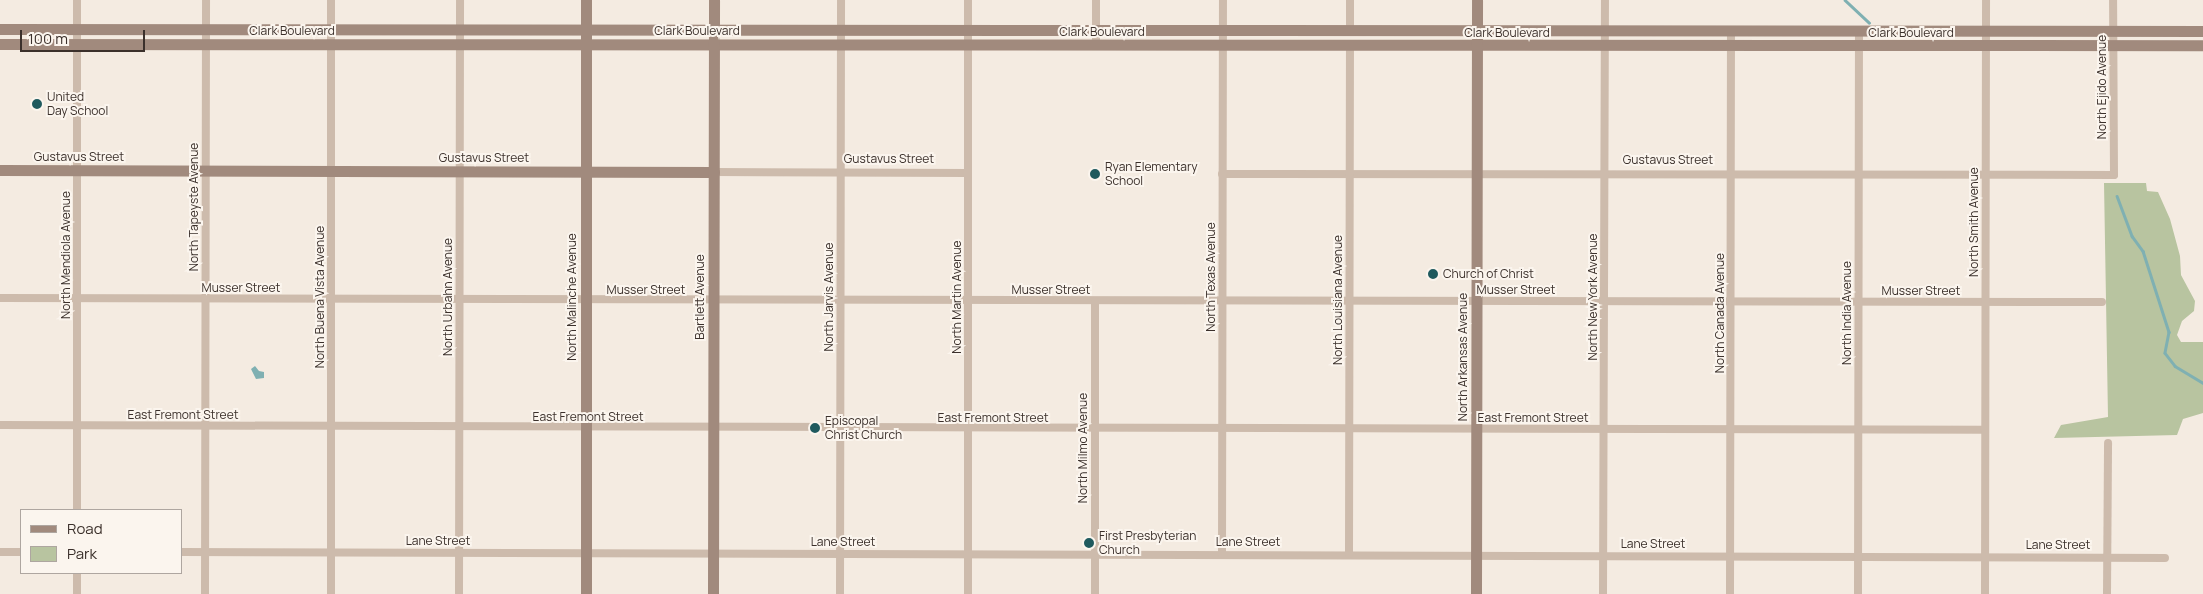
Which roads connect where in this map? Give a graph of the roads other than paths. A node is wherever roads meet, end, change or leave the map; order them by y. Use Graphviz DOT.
graph roads {
  1 [pos="77,0"];
  2 [pos="206,0"];
  3 [pos="331,0"];
  4 [pos="460,0"];
  5 [pos="586,0"];
  6 [pos="714,0"];
  7 [pos="842,0"];
  8 [pos="968,0"];
  9 [pos="1096,0"];
  10 [pos="1223,0"];
  11 [pos="1350,0"];
  12 [pos="1477,0"];
  13 [pos="1604,0"];
  14 [pos="1986,0"];
  15 [pos="2113,0"];
  16 [pos="0,29"];
  17 [pos="77,30"];
  18 [pos="206,30"];
  19 [pos="331,30"];
  20 [pos="460,30"];
  21 [pos="586,30"];
  22 [pos="714,31"];
  23 [pos="842,31"];
  24 [pos="968,31"];
  25 [pos="2203,31"];
  26 [pos="1096,32"];
  27 [pos="1223,32"];
  28 [pos="1350,32"];
  29 [pos="1477,32"];
  30 [pos="1604,32"];
  31 [pos="1731,32"];
  32 [pos="1859,32"];
  33 [pos="1986,32"];
  34 [pos="2113,32"];
  35 [pos="0,44"];
  36 [pos="77,44"];
  37 [pos="206,44"];
  38 [pos="331,45"];
  39 [pos="460,45"];
  40 [pos="586,45"];
  41 [pos="714,45"];
  42 [pos="841,45"];
  43 [pos="2203,45"];
  44 [pos="968,46"];
  45 [pos="1096,46"];
  46 [pos="1222,46"];
  47 [pos="1350,46"];
  48 [pos="1477,46"];
  49 [pos="1604,46"];
  50 [pos="1731,46"];
  51 [pos="1859,47"];
  52 [pos="1986,47"];
  53 [pos="2113,47"];
  54 [pos="0,170"];
  55 [pos="77,171"];
  56 [pos="206,171"];
  57 [pos="331,172"];
  58 [pos="460,172"];
  59 [pos="714,172"];
  60 [pos="841,172"];
  61 [pos="586,173"];
  62 [pos="968,173"];
  63 [pos="1222,174"];
  64 [pos="1350,174"];
  65 [pos="1476,174"];
  66 [pos="1604,174"];
  67 [pos="1731,174"];
  68 [pos="1859,174"];
  69 [pos="1985,175"];
  70 [pos="2114,175"];
  71 [pos="0,298"];
  72 [pos="77,298"];
  73 [pos="206,299"];
  74 [pos="331,300"];
  75 [pos="459,300"];
  76 [pos="586,301"];
  77 [pos="713,301"];
  78 [pos="841,301"];
  79 [pos="968,301"];
  80 [pos="1095,302"];
  81 [pos="1222,302"];
  82 [pos="1349,302"];
  83 [pos="1476,302"];
  84 [pos="1604,302"];
  85 [pos="1731,302"];
  86 [pos="1858,302"];
  87 [pos="1985,302"];
  88 [pos="2102,302"];
  89 [pos="0,425"];
  90 [pos="77,425"];
  91 [pos="205,426"];
  92 [pos="331,427"];
  93 [pos="459,428"];
  94 [pos="586,428"];
  95 [pos="713,428"];
  96 [pos="840,429"];
  97 [pos="968,429"];
  98 [pos="1095,429"];
  99 [pos="1222,429"];
  100 [pos="1349,429"];
  101 [pos="1476,430"];
  102 [pos="1604,430"];
  103 [pos="1731,430"];
  104 [pos="1858,430"];
  105 [pos="1985,430"];
  106 [pos="2108,443"];
  107 [pos="77,509"];
  108 [pos="0,552"];
  109 [pos="20,552"];
  110 [pos="182,552"];
  111 [pos="205,552"];
  112 [pos="331,552"];
  113 [pos="459,552"];
  114 [pos="586,552"];
  115 [pos="713,552"];
  116 [pos="840,554"];
  117 [pos="967,554"];
  118 [pos="1094,554"];
  119 [pos="1222,554"];
  120 [pos="1349,554"];
  121 [pos="1476,555"];
  122 [pos="1604,555"];
  123 [pos="1730,556"];
  124 [pos="1858,556"];
  125 [pos="1985,556"];
  126 [pos="2108,556"];
  127 [pos="2165,558"];
  128 [pos="77,574"];
  129 [pos="77,594"];
  130 [pos="205,594"];
  131 [pos="331,594"];
  132 [pos="459,594"];
  133 [pos="586,594"];
  134 [pos="713,594"];
  135 [pos="840,594"];
  136 [pos="968,594"];
  137 [pos="1094,594"];
  138 [pos="1476,594"];
  139 [pos="1603,594"];
  140 [pos="1730,594"];
  141 [pos="1858,594"];
  142 [pos="1985,594"];
  143 [pos="2107,594"];
  1 -- 17 [label="street, North Mendiola Avenue"];
  2 -- 18 [label="street, North Tapeyste Avenue"];
  3 -- 19 [label="street, North Buena Vista Avenue"];
  4 -- 20 [label="street, North Urbahn Avenue"];
  5 -- 21 [label="main road, North Malinche Avenue"];
  6 -- 22 [label="main road, Bartlett Avenue"];
  7 -- 23 [label="street, North Jarvis Avenue"];
  8 -- 24 [label="street, North Martin Avenue"];
  9 -- 26 [label="street"];
  10 -- 27 [label="street, North Texas Avenue"];
  11 -- 28 [label="street"];
  12 -- 29 [label="main road, North Arkansas Avenue"];
  13 -- 30 [label="street, North New York Avenue"];
  14 -- 33 [label="street, North Smith Avenue"];
  15 -- 34 [label="street, North Ejido Avenue"];
  16 -- 17 [label="main road, Clark Boulevard"];
  17 -- 18 [label="main road, Clark Boulevard"];
  17 -- 36 [label="street, North Mendiola Avenue"];
  18 -- 19 [label="main road, Clark Boulevard"];
  18 -- 37 [label="street, North Tapeyste Avenue"];
  19 -- 20 [label="main road, Clark Boulevard"];
  19 -- 38 [label="street, North Buena Vista Avenue"];
  20 -- 21 [label="main road, Clark Boulevard"];
  20 -- 39 [label="street, North Urbahn Avenue"];
  21 -- 22 [label="main road, Clark Boulevard"];
  21 -- 40 [label="main road, North Malinche Avenue"];
  22 -- 23 [label="main road, Clark Boulevard"];
  22 -- 41 [label="main road, Bartlett Avenue"];
  23 -- 24 [label="main road, Clark Boulevard"];
  23 -- 42 [label="street, North Jarvis Avenue"];
  24 -- 26 [label="main road, Clark Boulevard"];
  24 -- 44 [label="street, North Martin Avenue"];
  25 -- 34 [label="main road, Clark Boulevard"];
  26 -- 27 [label="main road, Clark Boulevard"];
  26 -- 45 [label="street"];
  27 -- 28 [label="main road, Clark Boulevard"];
  27 -- 46 [label="street, North Texas Avenue"];
  28 -- 29 [label="main road, Clark Boulevard"];
  29 -- 30 [label="main road, Clark Boulevard"];
  29 -- 48 [label="main road, North Arkansas Avenue"];
  30 -- 31 [label="main road, Clark Boulevard"];
  30 -- 49 [label="street, North New York Avenue"];
  31 -- 32 [label="main road, Clark Boulevard"];
  31 -- 50 [label="street, North Canada Avenue"];
  32 -- 33 [label="main road, Clark Boulevard"];
  32 -- 51 [label="street, North India Avenue"];
  33 -- 34 [label="main road, Clark Boulevard"];
  33 -- 52 [label="street, North Smith Avenue"];
  34 -- 53 [label="street, North Ejido Avenue"];
  35 -- 36 [label="main road, Clark Boulevard"];
  36 -- 37 [label="main road, Clark Boulevard"];
  36 -- 55 [label="street, North Mendiola Avenue"];
  37 -- 38 [label="main road, Clark Boulevard"];
  37 -- 56 [label="street, North Tapeyste Avenue"];
  38 -- 39 [label="main road, Clark Boulevard"];
  38 -- 57 [label="street, North Buena Vista Avenue"];
  39 -- 40 [label="main road, Clark Boulevard"];
  39 -- 58 [label="street, North Urbahn Avenue"];
  40 -- 41 [label="main road, Clark Boulevard"];
  40 -- 61 [label="main road, North Malinche Avenue"];
  41 -- 42 [label="main road, Clark Boulevard"];
  41 -- 59 [label="main road, Bartlett Avenue"];
  42 -- 44 [label="main road, Clark Boulevard"];
  42 -- 60 [label="street, North Jarvis Avenue"];
  43 -- 53 [label="main road, Clark Boulevard"];
  44 -- 45 [label="main road, Clark Boulevard"];
  44 -- 62 [label="street, North Martin Avenue"];
  45 -- 46 [label="main road, Clark Boulevard"];
  46 -- 47 [label="main road, Clark Boulevard"];
  46 -- 63 [label="street, North Texas Avenue"];
  47 -- 48 [label="main road, Clark Boulevard"];
  47 -- 64 [label="street, North Louisiana Avenue"];
  48 -- 49 [label="main road, Clark Boulevard"];
  48 -- 65 [label="main road, North Arkansas Avenue"];
  49 -- 50 [label="main road, Clark Boulevard"];
  49 -- 66 [label="street, North New York Avenue"];
  50 -- 51 [label="main road, Clark Boulevard"];
  50 -- 67 [label="street, North Canada Avenue"];
  51 -- 52 [label="main road, Clark Boulevard"];
  51 -- 68 [label="street, North India Avenue"];
  52 -- 53 [label="main road, Clark Boulevard"];
  52 -- 69 [label="street, North Smith Avenue"];
  53 -- 70 [label="street, North Ejido Avenue"];
  54 -- 55 [label="main road, Gustavus Street"];
  55 -- 56 [label="main road, Gustavus Street"];
  55 -- 72 [label="street, North Mendiola Avenue"];
  56 -- 57 [label="main road, Gustavus Street"];
  56 -- 73 [label="street, North Tapeyste Avenue"];
  57 -- 58 [label="main road, Gustavus Street"];
  57 -- 74 [label="street, North Buena Vista Avenue"];
  58 -- 61 [label="main road, Gustavus Street"];
  58 -- 75 [label="street, North Urbahn Avenue"];
  59 -- 60 [label="street, Gustavus Street"];
  59 -- 61 [label="main road, Gustavus Street"];
  59 -- 77 [label="main road, Bartlett Avenue"];
  60 -- 62 [label="street, Gustavus Street"];
  60 -- 78 [label="street, North Jarvis Avenue"];
  61 -- 76 [label="main road, North Malinche Avenue"];
  62 -- 79 [label="street, North Martin Avenue"];
  63 -- 64 [label="street, Gustavus Street"];
  63 -- 81 [label="street, North Texas Avenue"];
  64 -- 65 [label="street, Gustavus Street"];
  64 -- 82 [label="street, North Louisiana Avenue"];
  65 -- 66 [label="street, Gustavus Street"];
  65 -- 83 [label="main road, North Arkansas Avenue"];
  66 -- 67 [label="street, Gustavus Street"];
  66 -- 84 [label="street, North New York Avenue"];
  67 -- 68 [label="street, Gustavus Street"];
  67 -- 85 [label="street, North Canada Avenue"];
  68 -- 69 [label="street, Gustavus Street"];
  68 -- 86 [label="street, North India Avenue"];
  69 -- 70 [label="street, Gustavus Street"];
  69 -- 87 [label="street, North Smith Avenue"];
  71 -- 72 [label="street, Musser Street"];
  72 -- 73 [label="street, Musser Street"];
  72 -- 90 [label="street, North Mendiola Avenue"];
  73 -- 74 [label="street, Musser Street"];
  73 -- 91 [label="street, North Tapeyste Avenue"];
  74 -- 75 [label="street, Musser Street"];
  74 -- 92 [label="street, North Buena Vista Avenue"];
  75 -- 76 [label="street, Musser Street"];
  75 -- 93 [label="street, North Urbahn Avenue"];
  76 -- 77 [label="street, Musser Street"];
  76 -- 94 [label="main road, North Malinche Avenue"];
  77 -- 78 [label="street, Musser Street"];
  77 -- 95 [label="main road, Bartlett Avenue"];
  78 -- 79 [label="street, Musser Street"];
  78 -- 96 [label="street, North Jarvis Avenue"];
  79 -- 80 [label="street, Musser Street"];
  79 -- 97 [label="street, North Martin Avenue"];
  80 -- 81 [label="street, Musser Street"];
  80 -- 98 [label="street, North Milmo Avenue"];
  81 -- 82 [label="street, Musser Street"];
  81 -- 99 [label="street, North Texas Avenue"];
  82 -- 83 [label="street, Musser Street"];
  82 -- 100 [label="street, North Louisiana Avenue"];
  83 -- 84 [label="street, Musser Street"];
  83 -- 101 [label="main road, North Arkansas Avenue"];
  84 -- 85 [label="street, Musser Street"];
  84 -- 102 [label="street, North New York Avenue"];
  85 -- 86 [label="street, Musser Street"];
  85 -- 103 [label="street, North Canada Avenue"];
  86 -- 87 [label="street, Musser Street"];
  86 -- 104 [label="street, North India Avenue"];
  87 -- 88 [label="street, Musser Street"];
  87 -- 105 [label="street, North Smith Avenue"];
  89 -- 90 [label="street, East Fremont Street"];
  90 -- 91 [label="street, East Fremont Street"];
  90 -- 107 [label="street, North Mendiola Avenue"];
  91 -- 92 [label="street, East Fremont Street"];
  91 -- 111 [label="street, North Tapeyste Avenue"];
  92 -- 93 [label="street, East Fremont Street"];
  92 -- 112 [label="street, North Buena Vista Avenue"];
  93 -- 94 [label="street, East Fremont Street"];
  93 -- 113 [label="street, North Urbahn Avenue"];
  94 -- 95 [label="street, East Fremont Street"];
  94 -- 114 [label="main road, North Malinche Avenue"];
  95 -- 96 [label="street, East Fremont Street"];
  95 -- 115 [label="main road, Bartlett Avenue"];
  96 -- 97 [label="street, East Fremont Street"];
  96 -- 116 [label="street, North Jarvis Avenue"];
  97 -- 98 [label="street, East Fremont Street"];
  97 -- 117 [label="street, North Martin Avenue"];
  98 -- 99 [label="street, East Fremont Street"];
  98 -- 118 [label="street, North Milmo Avenue"];
  99 -- 100 [label="street, East Fremont Street"];
  99 -- 119 [label="street, North Texas Avenue"];
  100 -- 101 [label="street, East Fremont Street"];
  100 -- 120 [label="street, North Louisiana Avenue"];
  101 -- 102 [label="street, East Fremont Street"];
  101 -- 121 [label="main road, North Arkansas Avenue"];
  102 -- 103 [label="street, East Fremont Street"];
  102 -- 122 [label="street, North New York Avenue"];
  103 -- 104 [label="street, East Fremont Street"];
  103 -- 123 [label="street, North Canada Avenue"];
  104 -- 105 [label="street, East Fremont Street"];
  104 -- 124 [label="street, North India Avenue"];
  105 -- 125 [label="street, North Smith Avenue"];
  106 -- 126 [label="street"];
  108 -- 109 [label="street"];
  110 -- 111 [label="street, Lane Street"];
  111 -- 112 [label="street, Lane Street"];
  111 -- 130 [label="street, North Tapeyste Avenue"];
  112 -- 113 [label="street, Lane Street"];
  112 -- 131 [label="street, North Buena Vista Avenue"];
  113 -- 114 [label="street, Lane Street"];
  113 -- 132 [label="street, North Urbahn Avenue"];
  114 -- 115 [label="street, Lane Street"];
  114 -- 133 [label="main road, North Malinche Avenue"];
  115 -- 116 [label="street, Lane Street"];
  115 -- 134 [label="main road, Bartlett Avenue"];
  116 -- 117 [label="street, Lane Street"];
  116 -- 135 [label="street, North Jarvis Avenue"];
  117 -- 118 [label="street, Lane Street"];
  117 -- 136 [label="street, North Martin Avenue"];
  118 -- 119 [label="street, Lane Street"];
  118 -- 137 [label="street, North Milmo Avenue"];
  119 -- 120 [label="street, Lane Street"];
  120 -- 121 [label="street, Lane Street"];
  121 -- 122 [label="street, Lane Street"];
  121 -- 138 [label="main road, North Arkansas Avenue"];
  122 -- 123 [label="street, Lane Street"];
  122 -- 139 [label="street, North New York Avenue"];
  123 -- 124 [label="street, Lane Street"];
  123 -- 140 [label="street, North Canada Avenue"];
  124 -- 125 [label="street, Lane Street"];
  124 -- 141 [label="street, North India Avenue"];
  125 -- 126 [label="street, Lane Street"];
  125 -- 142 [label="street, North Smith Avenue"];
  126 -- 127 [label="street, Lane Street"];
  126 -- 143 [label="street"];
  128 -- 129 [label="street"];
}
